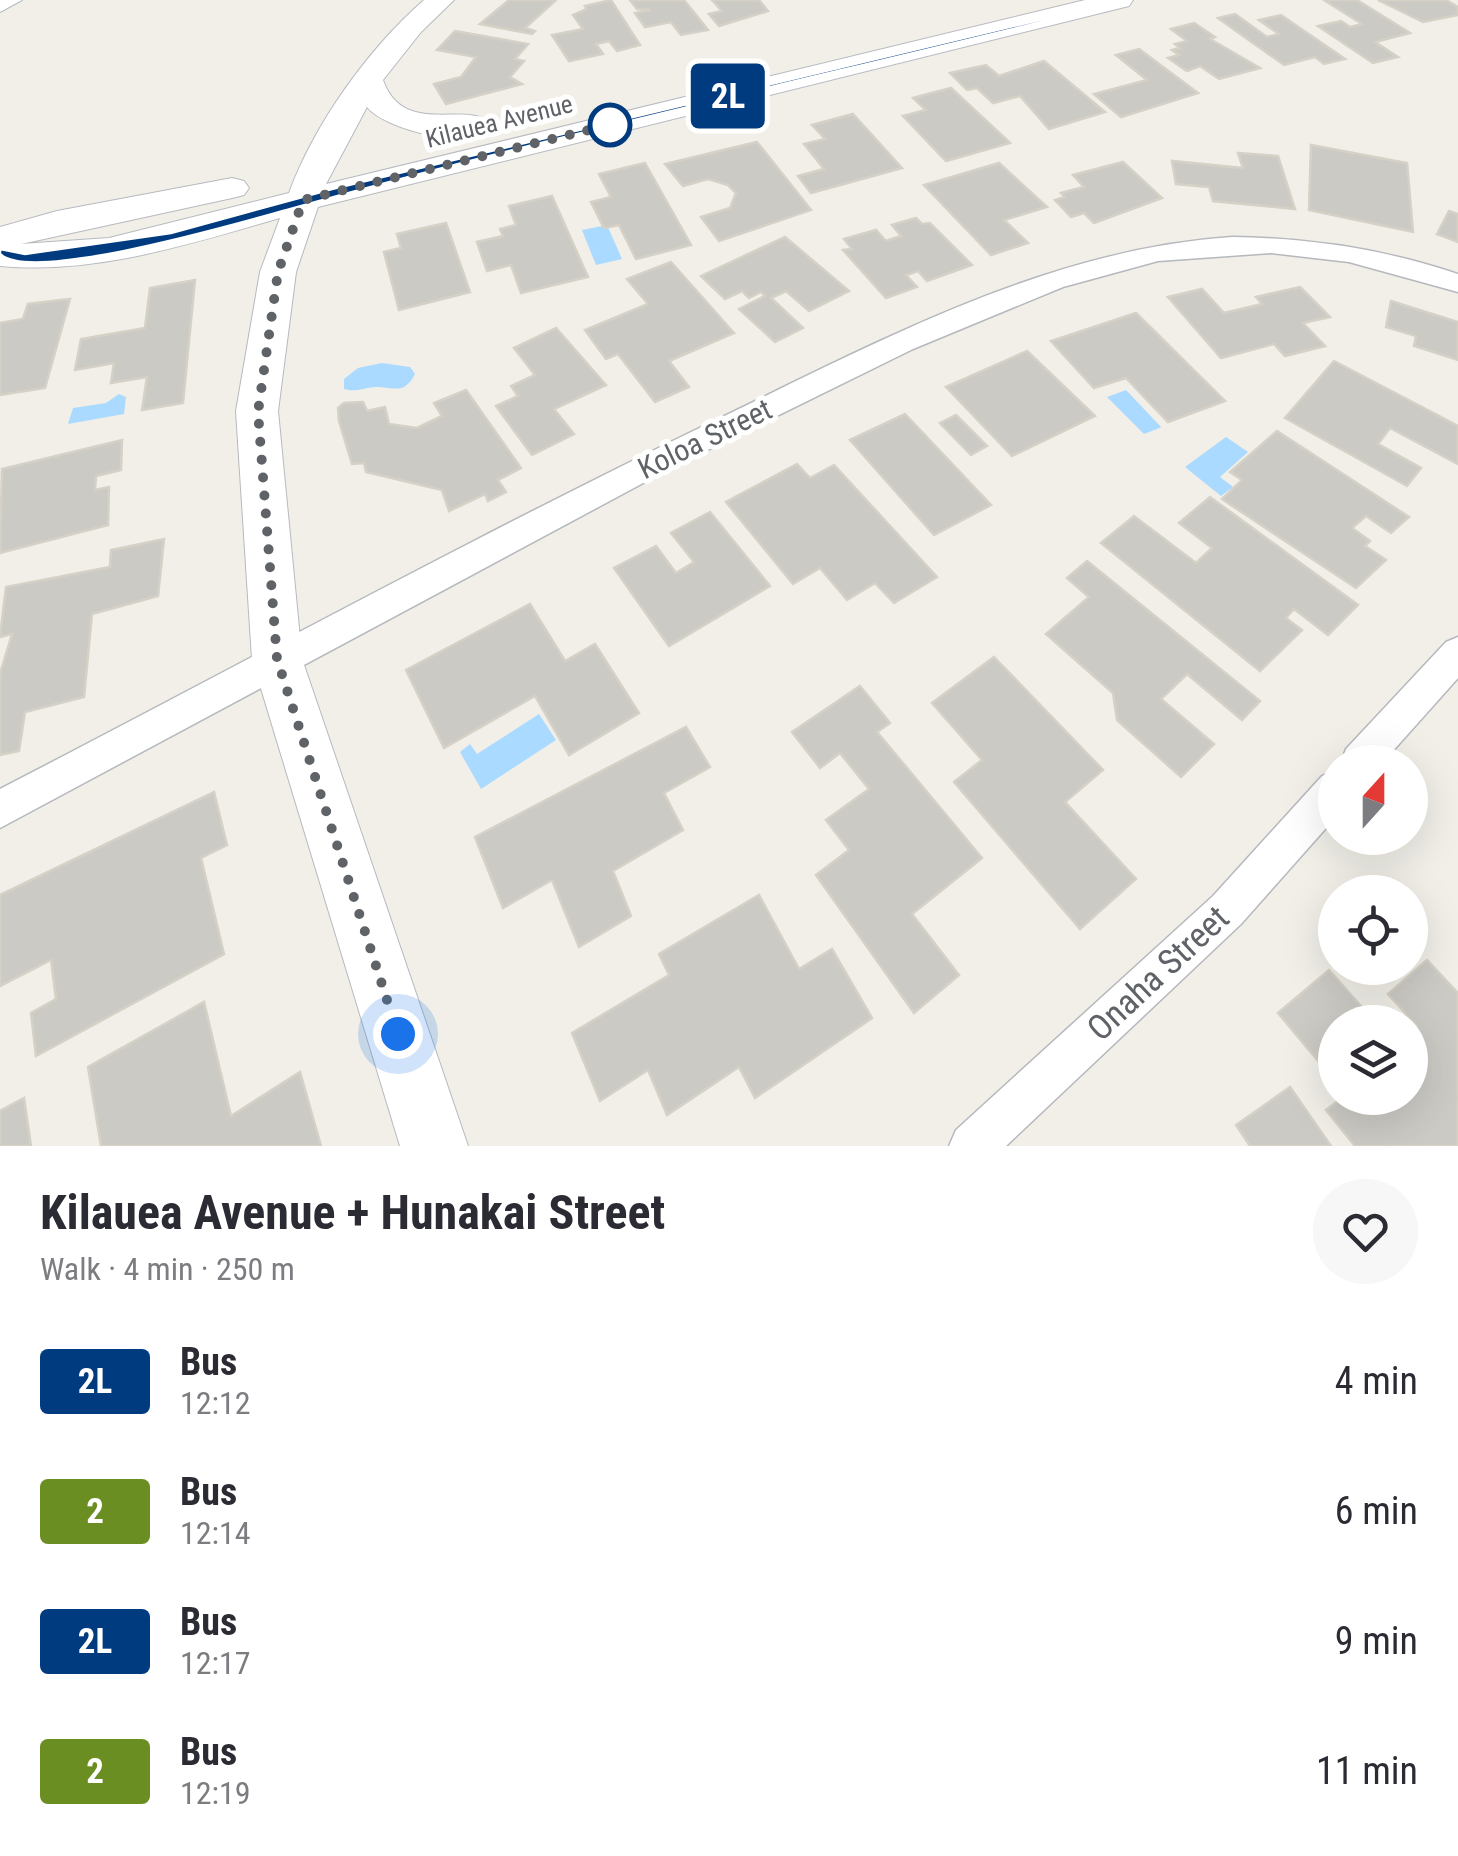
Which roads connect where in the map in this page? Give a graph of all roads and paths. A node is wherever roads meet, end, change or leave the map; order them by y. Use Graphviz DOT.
graph roads {
  1 [pos="8,0"];
  2 [pos="440,0"];
  3 [pos="998,0"];
  4 [pos="1119,0"];
  5 [pos="0,4"];
  6 [pos="669,79"];
  7 [pos="368,80"];
  8 [pos="514,116"];
  9 [pos="476,126"];
  10 [pos="309,184"];
  11 [pos="0,238"];
  12 [pos="171,238"];
  13 [pos="0,254"];
  14 [pos="278,272"];
  15 [pos="1458,283"];
  16 [pos="277,659"];
  17 [pos="1455,666"];
  18 [pos="1376,745"];
  19 [pos="1318,808"];
  20 [pos="0,809"];
  21 [pos="434,1146"];
  22 [pos="972,1146"];
  1 -- 5 [label="street"];
  2 -- 7 [label="street"];
  3 -- 6 [label="street"];
  4 -- 10 [label="street, Kilauea Avenue"];
  7 -- 9 [label="street"];
  7 -- 10 [label="street"];
  8 -- 9 [label="street, Kilauea Avenue"];
  9 -- 10 [label="street, Kilauea Avenue"];
  10 -- 11 [label="street, Kilauea Avenue"];
  10 -- 12 [label="street, Kilauea Avenue"];
  10 -- 14 [label="street"];
  12 -- 13 [label="street, Kilauea Avenue"];
  12 -- 14 [label="street"];
  14 -- 16 [label="street"];
  15 -- 16 [label="street, Koloa Street"];
  16 -- 20 [label="street, Koloa Street"];
  16 -- 21 [label="street"];
  17 -- 18 [label="street"];
  19 -- 22 [label="street, Onaha Street"];
}
